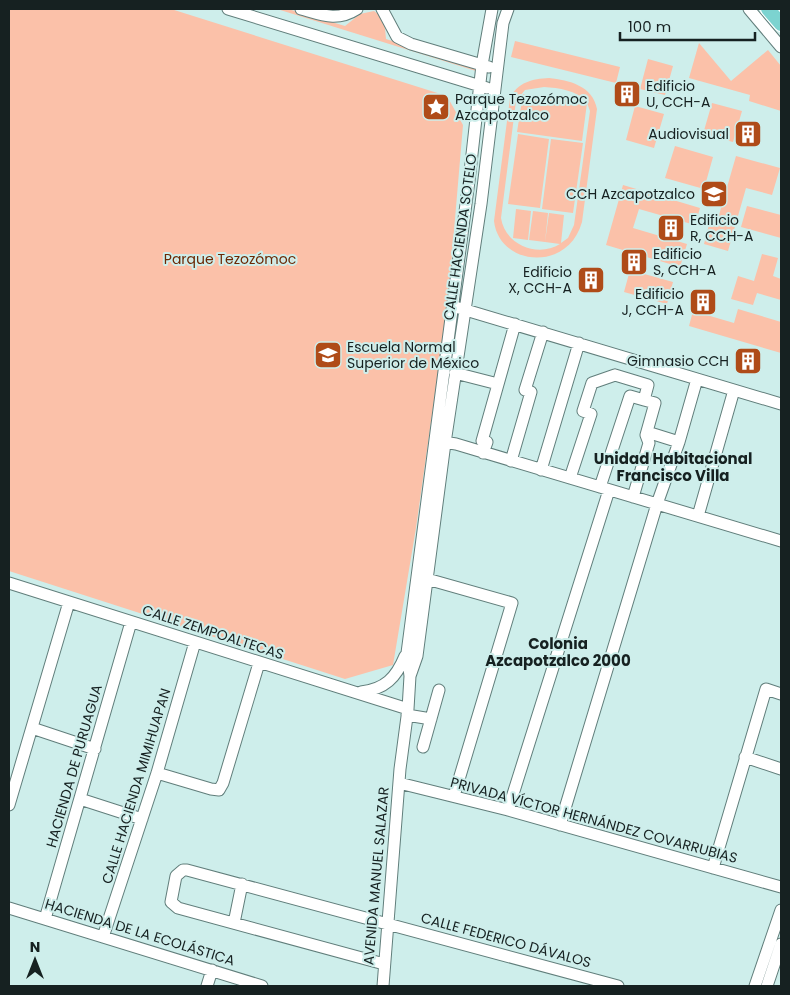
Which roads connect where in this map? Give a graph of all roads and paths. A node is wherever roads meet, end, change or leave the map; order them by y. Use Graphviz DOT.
graph roads {
  1 [pos="228,9"];
  2 [pos="301,9"];
  3 [pos="357,9"];
  4 [pos="382,9"];
  5 [pos="492,9"];
  6 [pos="508,9"];
  7 [pos="749,9"];
  8 [pos="768,9"];
  9 [pos="781,24"];
  10 [pos="781,47"];
  11 [pos="482,65"];
  12 [pos="498,69"];
  13 [pos="480,86"];
  14 [pos="496,90"];
  15 [pos="452,307"];
  16 [pos="465,309"];
  17 [pos="515,324"];
  18 [pos="543,332"];
  19 [pos="579,343"];
  20 [pos="621,356"];
  21 [pos="455,372"];
  22 [pos="615,375"];
  23 [pos="697,379"];
  24 [pos="498,384"];
  25 [pos="734,390"];
  26 [pos="644,400"];
  27 [pos="781,404"];
  28 [pos="647,432"];
  29 [pos="440,442"];
  30 [pos="679,442"];
  31 [pos="483,452"];
  32 [pos="511,461"];
  33 [pos="541,470"];
  34 [pos="570,478"];
  35 [pos="605,489"];
  36 [pos="633,497"];
  37 [pos="657,504"];
  38 [pos="698,516"];
  39 [pos="781,541"];
  40 [pos="427,579"];
  41 [pos="9,583"];
  42 [pos="69,602"];
  43 [pos="131,622"];
  44 [pos="195,642"];
  45 [pos="407,653"];
  46 [pos="259,663"];
  47 [pos="410,676"];
  48 [pos="439,690"];
  49 [pos="356,692"];
  50 [pos="781,694"];
  51 [pos="408,712"];
  52 [pos="431,719"];
  53 [pos="32,728"];
  54 [pos="423,747"];
  55 [pos="95,749"];
  56 [pos="745,757"];
  57 [pos="400,769"];
  58 [pos="781,769"];
  59 [pos="157,773"];
  60 [pos="13,778"];
  61 [pos="399,783"];
  62 [pos="454,796"];
  63 [pos="80,799"];
  64 [pos="9,805"];
  65 [pos="508,810"];
  66 [pos="142,819"];
  67 [pos="560,825"];
  68 [pos="713,868"];
  69 [pos="242,884"];
  70 [pos="781,887"];
  71 [pos="9,908"];
  72 [pos="781,910"];
  73 [pos="45,919"];
  74 [pos="234,923"];
  75 [pos="386,923"];
  76 [pos="103,937"];
  77 [pos="781,944"];
  78 [pos="384,964"];
  79 [pos="212,970"];
  80 [pos="207,986"];
  81 [pos="262,986"];
  82 [pos="383,986"];
  83 [pos="618,986"];
  84 [pos="755,986"];
  85 [pos="767,986"];
  1 -- 13 [label="street"];
  2 -- 3 [label="street"];
  4 -- 11 [label="street"];
  5 -- 11 [label="street, CALLE HACIENDA SOTELO"];
  6 -- 12 [label="street, CALLE HACIENDA SOTELO"];
  7 -- 10 [label="street"];
  8 -- 9 [label="main road"];
  11 -- 12 [label="street"];
  11 -- 13 [label="street, CALLE HACIENDA SOTELO"];
  12 -- 14 [label="street, CALLE HACIENDA SOTELO"];
  13 -- 14 [label="street"];
  13 -- 15 [label="street, CALLE HACIENDA SOTELO"];
  14 -- 16 [label="street, CALLE HACIENDA SOTELO"];
  15 -- 16 [label="street"];
  15 -- 29 [label="street, CALLE HACIENDA SOTELO"];
  16 -- 17 [label="street"];
  16 -- 21 [label="street, CALLE HACIENDA SOTELO"];
  17 -- 18 [label="street"];
  17 -- 24 [label="street"];
  18 -- 19 [label="street"];
  18 -- 32 [label="street"];
  19 -- 20 [label="street"];
  19 -- 33 [label="street"];
  20 -- 22 [label="street"];
  20 -- 23 [label="street"];
  21 -- 24 [label="street"];
  21 -- 29 [label="street, CALLE HACIENDA SOTELO"];
  22 -- 26 [label="street"];
  22 -- 34 [label="street"];
  23 -- 25 [label="street"];
  23 -- 30 [label="street"];
  24 -- 31 [label="street"];
  25 -- 27 [label="street"];
  25 -- 38 [label="street"];
  26 -- 28 [label="street"];
  26 -- 35 [label="street"];
  28 -- 30 [label="street"];
  28 -- 36 [label="street"];
  29 -- 31 [label="street"];
  29 -- 40 [label="street, CALLE HACIENDA SOTELO"];
  29 -- 45 [label="street, CALLE HACIENDA SOTELO"];
  30 -- 37 [label="street"];
  31 -- 32 [label="street"];
  32 -- 33 [label="street"];
  33 -- 34 [label="street"];
  34 -- 35 [label="street"];
  35 -- 36 [label="street"];
  35 -- 65 [label="street"];
  36 -- 37 [label="street"];
  37 -- 38 [label="street"];
  37 -- 67 [label="street"];
  38 -- 39 [label="street"];
  40 -- 47 [label="street, CALLE HACIENDA SOTELO"];
  40 -- 62 [label="street"];
  41 -- 42 [label="street, CALLE ZEMPOALTECAS"];
  42 -- 43 [label="street, CALLE ZEMPOALTECAS"];
  42 -- 53 [label="street"];
  43 -- 44 [label="street, CALLE ZEMPOALTECAS"];
  43 -- 55 [label="street, HACIENDA DE PURUAGUA"];
  44 -- 46 [label="street, CALLE ZEMPOALTECAS"];
  44 -- 59 [label="street, CALLE HACIENDA MIMIHUAPAN"];
  45 -- 47 [label="street, CALLE HACIENDA SOTELO"];
  45 -- 49 [label="street"];
  46 -- 49 [label="street, CALLE ZEMPOALTECAS"];
  46 -- 59 [label="street"];
  47 -- 51 [label="street, CALLE HACIENDA SOTELO"];
  48 -- 52 [label="street"];
  49 -- 51 [label="street, CALLE ZEMPOALTECAS"];
  50 -- 56 [label="street"];
  51 -- 52 [label="street, CALLE ZEMPOALTECAS"];
  51 -- 57 [label="street, CALLE HACIENDA SOTELO"];
  52 -- 54 [label="street"];
  53 -- 55 [label="street"];
  53 -- 60 [label="street"];
  55 -- 63 [label="street, HACIENDA DE PURUAGUA"];
  56 -- 58 [label="street"];
  56 -- 68 [label="street"];
  57 -- 61 [label="street, AVENIDA MANUEL SALAZAR"];
  59 -- 66 [label="street, CALLE HACIENDA MIMIHUAPAN"];
  60 -- 64 [label="street"];
  61 -- 62 [label="street, PRIVADA VÍCTOR HERNÁNDEZ COVARRUBIAS"];
  61 -- 75 [label="street, AVENIDA MANUEL SALAZAR"];
  62 -- 65 [label="street, PRIVADA VÍCTOR HERNÁNDEZ COVARRUBIAS"];
  63 -- 66 [label="street"];
  63 -- 73 [label="street, HACIENDA DE PURUAGUA"];
  65 -- 67 [label="street, PRIVADA VÍCTOR HERNÁNDEZ COVARRUBIAS"];
  66 -- 76 [label="street, CALLE HACIENDA MIMIHUAPAN"];
  67 -- 68 [label="street, PRIVADA VÍCTOR HERNÁNDEZ COVARRUBIAS"];
  68 -- 70 [label="street, PRIVADA VÍCTOR HERNÁNDEZ COVARRUBIAS"];
  69 -- 74 [label="street"];
  69 -- 74 [label="street, CALLE FEDERICO DÁVALOS"];
  69 -- 75 [label="street, CALLE FEDERICO DÁVALOS"];
  71 -- 73 [label="street, HACIENDA DE LA ECOLÁSTICA"];
  72 -- 84 [label="street"];
  73 -- 76 [label="street, HACIENDA DE LA ECOLÁSTICA"];
  74 -- 78 [label="street"];
  75 -- 78 [label="street, AVENIDA MANUEL SALAZAR"];
  75 -- 83 [label="street, CALLE FEDERICO DÁVALOS"];
  76 -- 79 [label="street, HACIENDA DE LA ECOLÁSTICA"];
  77 -- 85 [label="street"];
  78 -- 82 [label="street, AVENIDA MANUEL SALAZAR"];
  79 -- 80 [label="street"];
  79 -- 81 [label="street, HACIENDA DE LA ECOLÁSTICA"];
}
